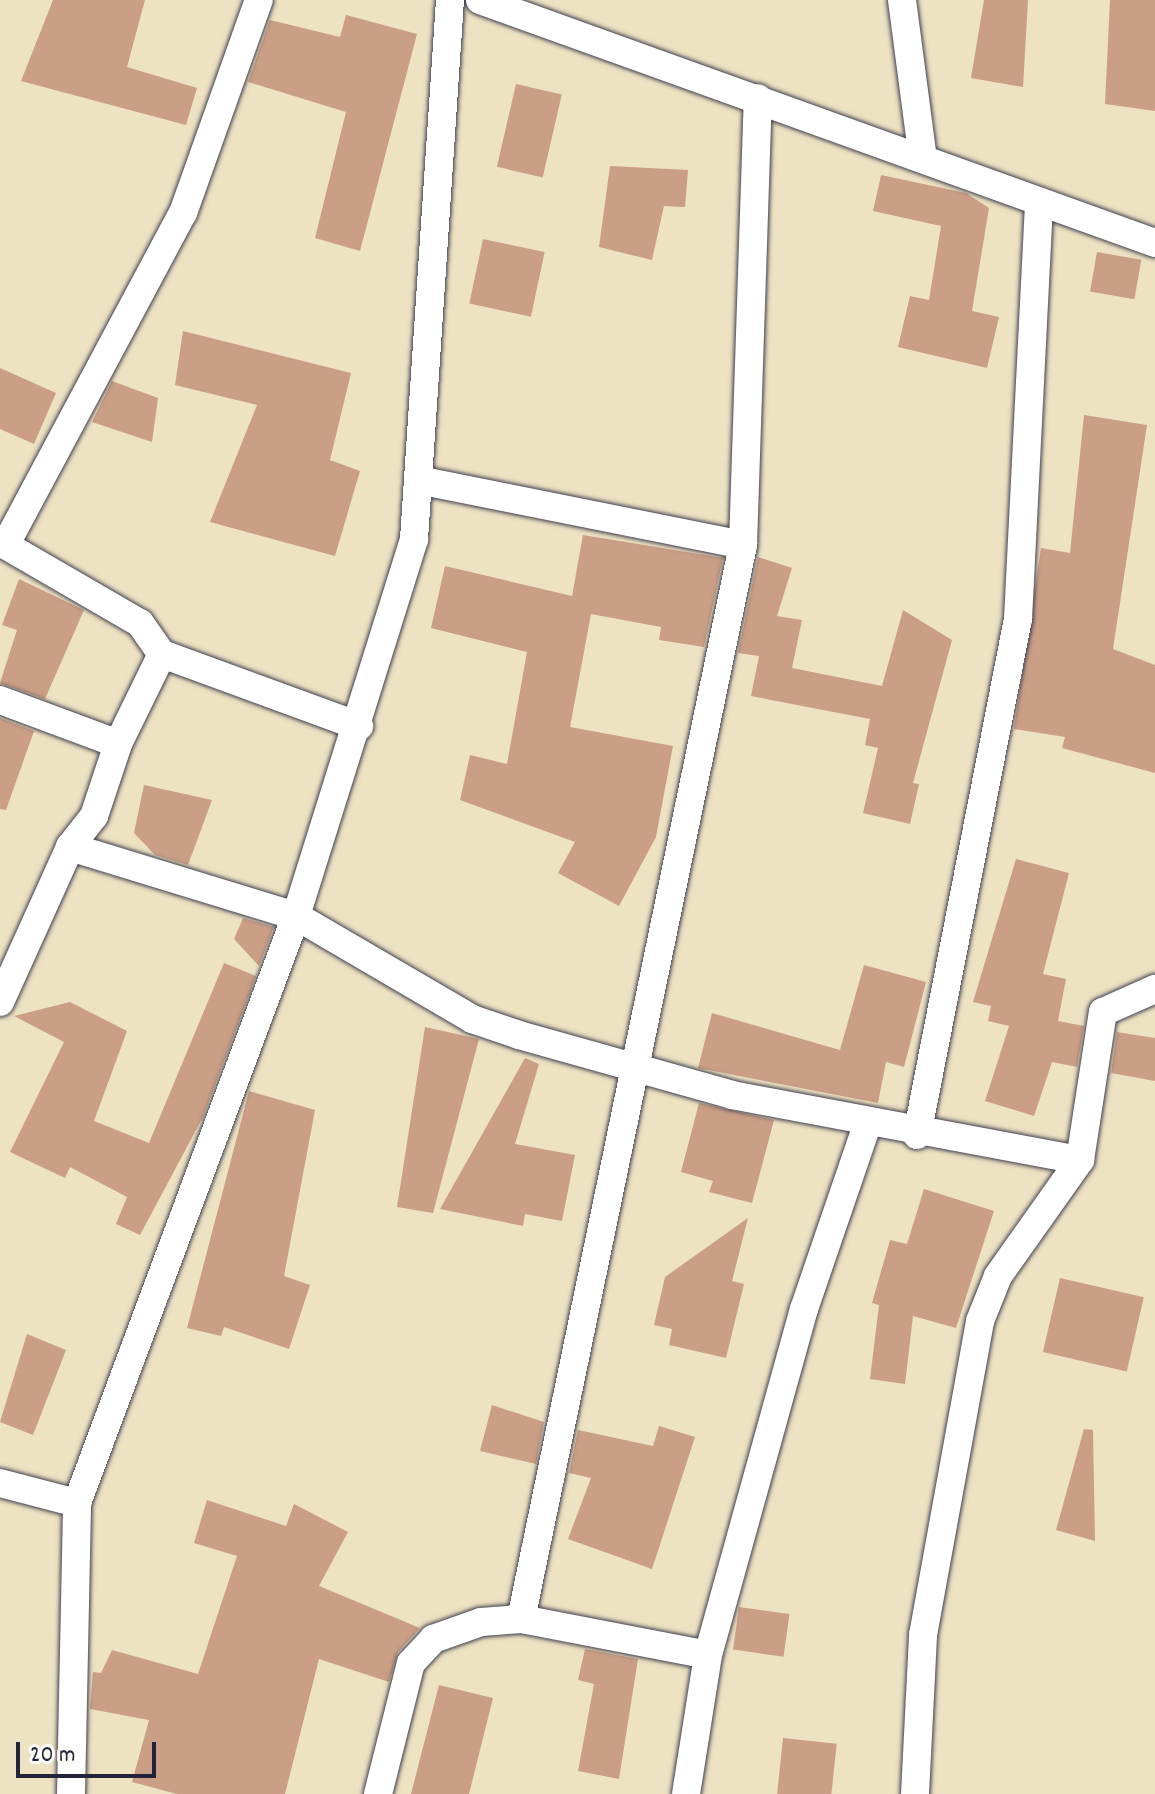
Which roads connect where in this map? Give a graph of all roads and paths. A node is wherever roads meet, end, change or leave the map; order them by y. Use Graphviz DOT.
graph roads {
  1 [pos="259,0"];
  2 [pos="450,0"];
  3 [pos="480,0"];
  4 [pos="902,0"];
  5 [pos="532,8"];
  6 [pos="758,98"];
  7 [pos="923,159"];
  8 [pos="1039,205"];
  9 [pos="1155,243"];
  10 [pos="423,481"];
  11 [pos="3,543"];
  12 [pos="743,545"];
  13 [pos="162,654"];
  14 [pos="0,700"];
  15 [pos="359,726"];
  16 [pos="118,744"];
  17 [pos="70,847"];
  18 [pos="296,916"];
  19 [pos="1155,989"];
  20 [pos="0,1002"];
  21 [pos="634,1071"];
  22 [pos="868,1122"];
  23 [pos="917,1135"];
  24 [pos="1080,1160"];
  25 [pos="0,1483"];
  26 [pos="77,1503"];
  27 [pos="521,1619"];
  28 [pos="708,1655"];
  29 [pos="71,1794"];
  30 [pos="378,1794"];
  31 [pos="686,1794"];
  32 [pos="915,1794"];
  1 -- 11 [label="lane"];
  2 -- 10 [label="lane"];
  3 -- 5 [label="lane"];
  4 -- 7 [label="lane"];
  5 -- 6 [label="lane"];
  6 -- 7 [label="lane"];
  6 -- 12 [label="lane"];
  7 -- 8 [label="lane"];
  8 -- 9 [label="lane"];
  8 -- 23 [label="lane"];
  10 -- 12 [label="lane"];
  10 -- 15 [label="lane"];
  11 -- 13 [label="lane"];
  12 -- 21 [label="lane"];
  13 -- 15 [label="lane"];
  13 -- 16 [label="lane"];
  14 -- 16 [label="lane"];
  15 -- 18 [label="lane"];
  16 -- 17 [label="lane"];
  17 -- 18 [label="lane"];
  17 -- 20 [label="lane"];
  18 -- 21 [label="lane"];
  18 -- 26 [label="lane"];
  19 -- 24 [label="lane"];
  21 -- 22 [label="lane"];
  21 -- 27 [label="lane"];
  22 -- 23 [label="lane"];
  22 -- 28 [label="lane"];
  23 -- 24 [label="lane"];
  24 -- 32 [label="lane"];
  25 -- 26 [label="lane"];
  26 -- 29 [label="lane"];
  27 -- 28 [label="lane"];
  27 -- 30 [label="lane"];
  28 -- 31 [label="lane"];
}
